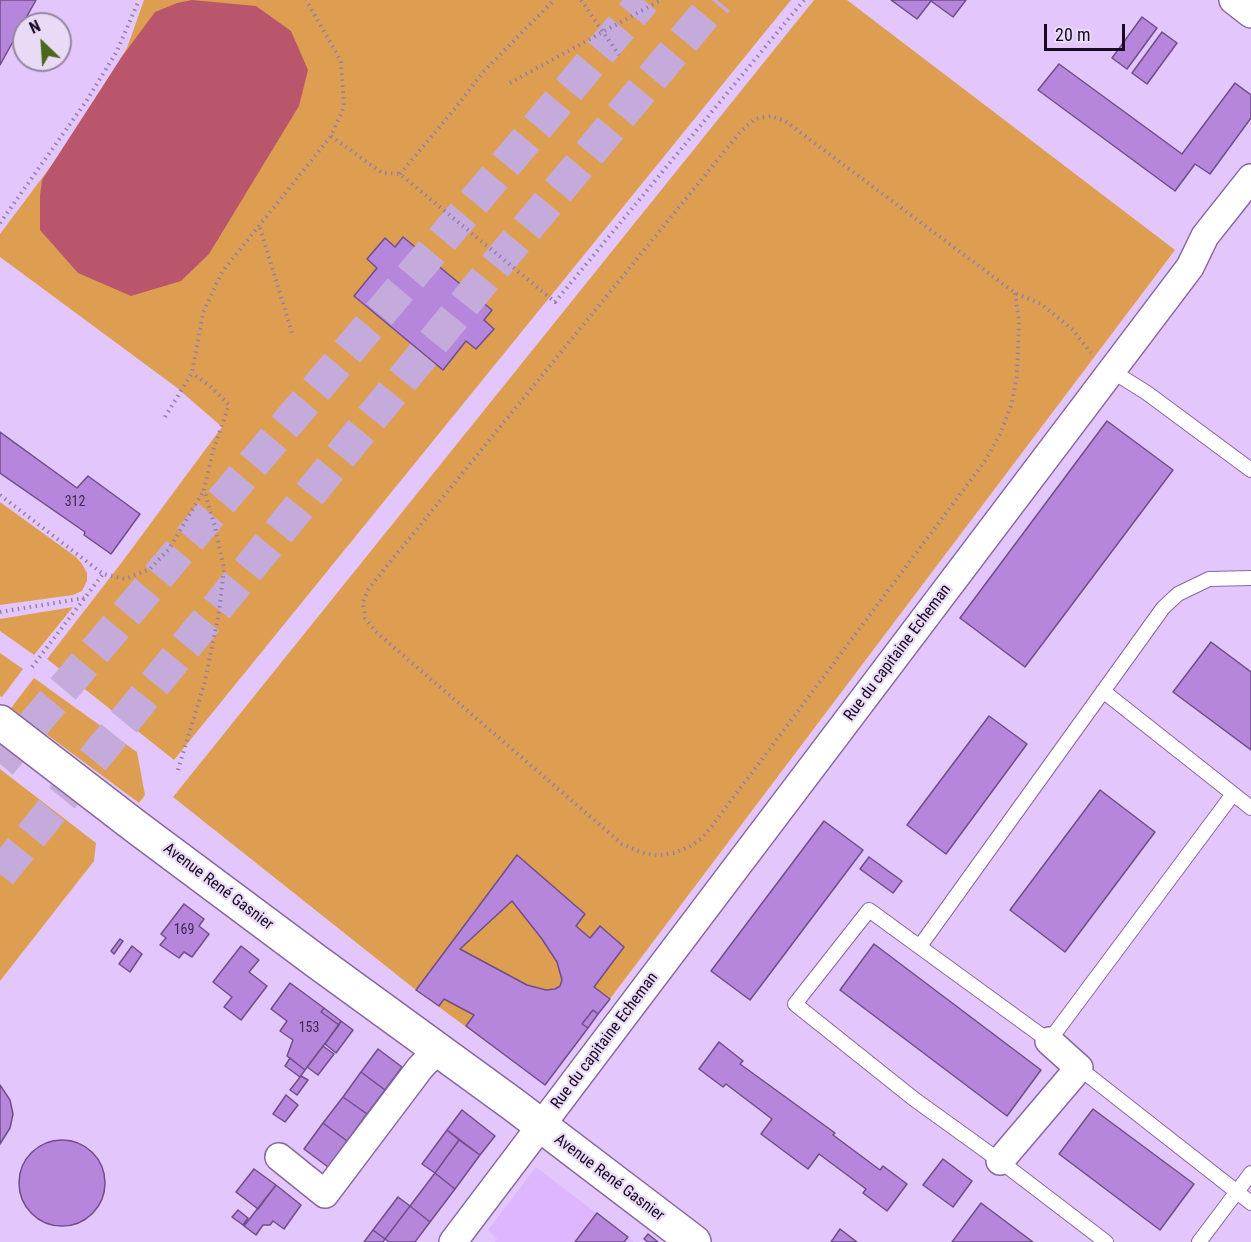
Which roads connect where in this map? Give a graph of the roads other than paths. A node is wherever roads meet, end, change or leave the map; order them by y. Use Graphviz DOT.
graph roads {
  1 [pos="1233,0"];
  2 [pos="1251,14"];
  3 [pos="1251,178"];
  4 [pos="1103,364"];
  5 [pos="1251,471"];
  6 [pos="1251,578"];
  7 [pos="1103,692"];
  8 [pos="0,722"];
  9 [pos="1233,794"];
  10 [pos="1251,808"];
  11 [pos="920,946"];
  12 [pos="1049,1041"];
  13 [pos="438,1049"];
  14 [pos="1079,1068"];
  15 [pos="541,1125"];
  16 [pos="279,1157"];
  17 [pos="1000,1161"];
  18 [pos="1251,1173"];
  19 [pos="1236,1192"];
  20 [pos="1251,1203"];
  21 [pos="453,1242"];
  22 [pos="694,1242"];
  23 [pos="1107,1242"];
  24 [pos="1200,1242"];
  1 -- 2 [label="street"];
  3 -- 4 [label="street, Rue du capitaine Echeman"];
  4 -- 5 [label="lane"];
  4 -- 15 [label="street, Rue du capitaine Echeman"];
  6 -- 7 [label="lane"];
  7 -- 9 [label="lane"];
  7 -- 11 [label="lane"];
  8 -- 13 [label="main road, Avenue René Gasnier"];
  9 -- 10 [label="lane"];
  9 -- 12 [label="lane"];
  11 -- 12 [label="lane"];
  11 -- 17 [label="lane"];
  12 -- 14 [label="street"];
  13 -- 15 [label="main road, Avenue René Gasnier"];
  13 -- 16 [label="street"];
  14 -- 17 [label="street"];
  14 -- 19 [label="lane"];
  15 -- 21 [label="street, Rue du capitaine Echeman"];
  15 -- 22 [label="main road, Avenue René Gasnier"];
  17 -- 23 [label="lane"];
  18 -- 19 [label="lane"];
  19 -- 20 [label="lane"];
  19 -- 24 [label="lane"];
}
